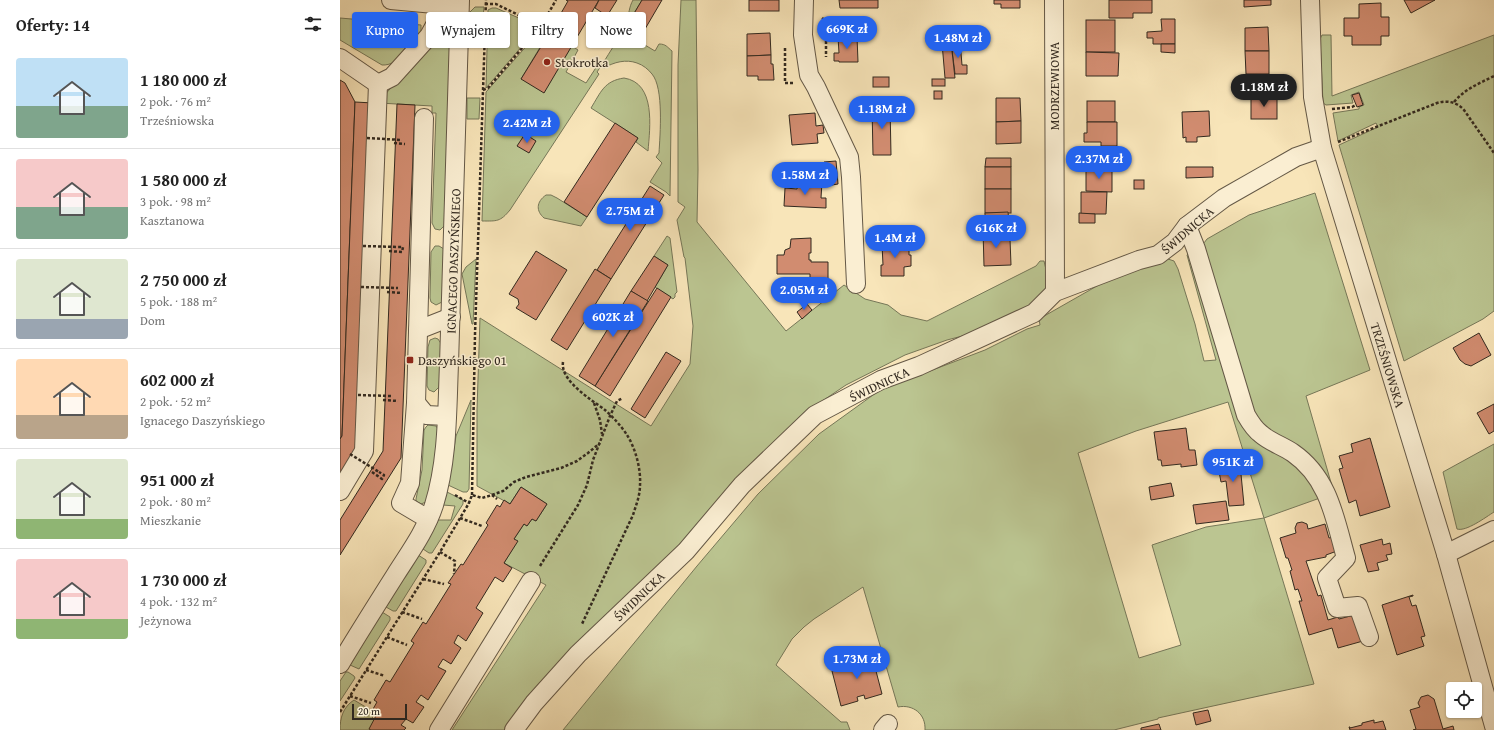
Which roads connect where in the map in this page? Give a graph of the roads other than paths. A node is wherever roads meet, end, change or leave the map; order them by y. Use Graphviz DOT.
graph roads {
  1 [pos="391,0"];
  2 [pos="804,0"];
  3 [pos="1054,0"];
  4 [pos="1310,0"];
  5 [pos="455,4"];
  6 [pos="340,58"];
  7 [pos="378,84"];
  8 [pos="424,118"];
  9 [pos="1329,146"];
  10 [pos="1187,226"];
  11 [pos="856,284"];
  12 [pos="1055,292"];
  13 [pos="451,317"];
  14 [pos="418,330"];
  15 [pos="416,403"];
  16 [pos="447,416"];
  17 [pos="340,490"];
  18 [pos="428,519"];
  19 [pos="1494,530"];
  20 [pos="1446,554"];
  21 [pos="531,582"];
  22 [pos="1369,637"];
  23 [pos="340,664"];
  24 [pos="1494,726"];
  25 [pos="439,730"];
  26 [pos="514,730"];
  1 -- 5 [label="street"];
  2 -- 11 [label="street"];
  3 -- 12 [label="street, MODRZEWIOWA"];
  4 -- 9 [label="street, TRZEŚNIOWSKA"];
  5 -- 7 [label="street"];
  5 -- 13 [label="street, IGNACEGO DASZYŃSKIEGO"];
  6 -- 7 [label="street"];
  7 -- 17 [label="street"];
  8 -- 14 [label="street"];
  9 -- 10 [label="street, ŚWIDNICKA"];
  9 -- 20 [label="street, TRZEŚNIOWSKA"];
  10 -- 12 [label="street, ŚWIDNICKA"];
  10 -- 22 [label="street"];
  12 -- 26 [label="street, ŚWIDNICKA"];
  13 -- 14 [label="street"];
  13 -- 16 [label="street, IGNACEGO DASZYŃSKIEGO"];
  14 -- 15 [label="street"];
  15 -- 16 [label="street"];
  15 -- 18 [label="street"];
  16 -- 18 [label="street, IGNACEGO DASZYŃSKIEGO"];
  18 -- 23 [label="street, IGNACEGO DASZYŃSKIEGO"];
  19 -- 20 [label="street"];
  20 -- 24 [label="street, TRZEŚNIOWSKA"];
  21 -- 25 [label="street"];
}
